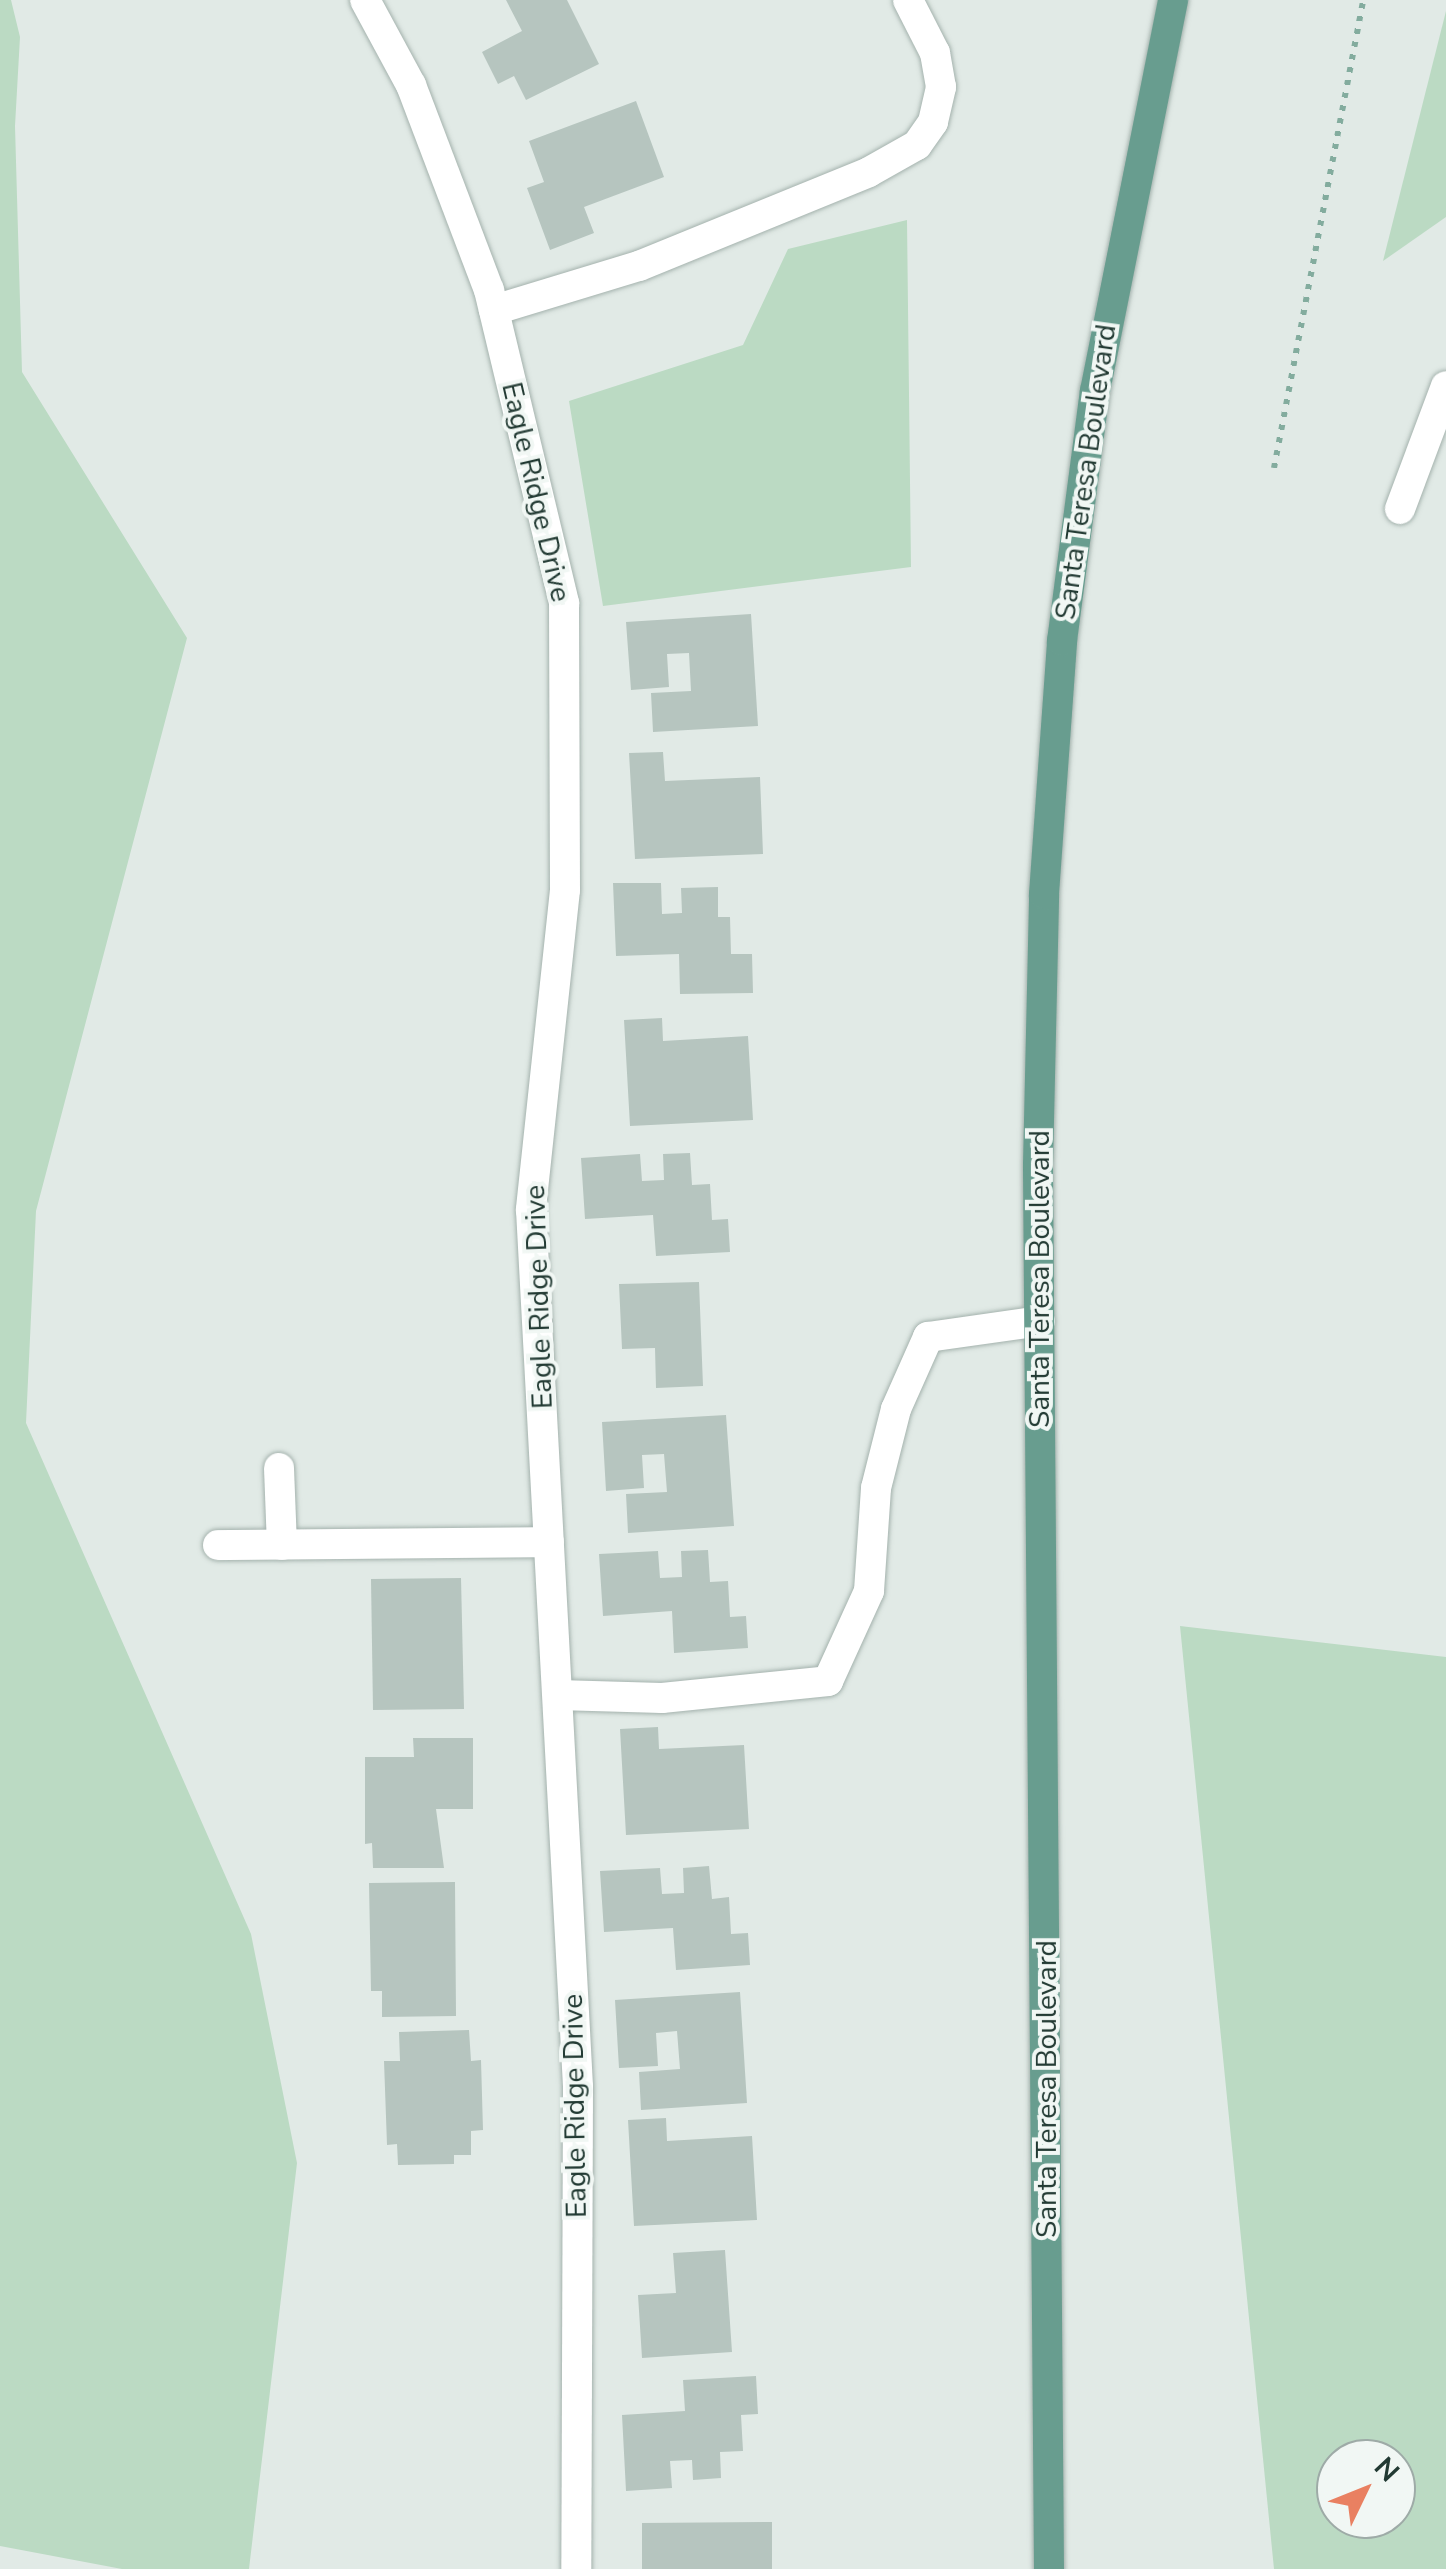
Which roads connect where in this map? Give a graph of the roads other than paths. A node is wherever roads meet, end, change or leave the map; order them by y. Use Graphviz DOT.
graph roads {
  1 [pos="365,0"];
  2 [pos="908,0"];
  3 [pos="1173,0"];
  4 [pos="494,310"];
  5 [pos="1446,386"];
  6 [pos="1400,509"];
  7 [pos="1040,1321"];
  8 [pos="279,1468"];
  9 [pos="549,1542"];
  10 [pos="218,1545"];
  11 [pos="282,1545"];
  12 [pos="558,1695"];
  13 [pos="576,2569"];
  14 [pos="1049,2569"];
  1 -- 4 [label="street, Eagle Ridge Drive"];
  2 -- 4 [label="street"];
  3 -- 7 [label="main road, Santa Teresa Boulevard"];
  4 -- 9 [label="street, Eagle Ridge Drive"];
  5 -- 6 [label="street"];
  7 -- 12 [label="street"];
  7 -- 14 [label="main road, Santa Teresa Boulevard"];
  8 -- 11 [label="street"];
  9 -- 11 [label="street"];
  9 -- 12 [label="street, Eagle Ridge Drive"];
  10 -- 11 [label="street"];
  12 -- 13 [label="street, Eagle Ridge Drive"];
}
